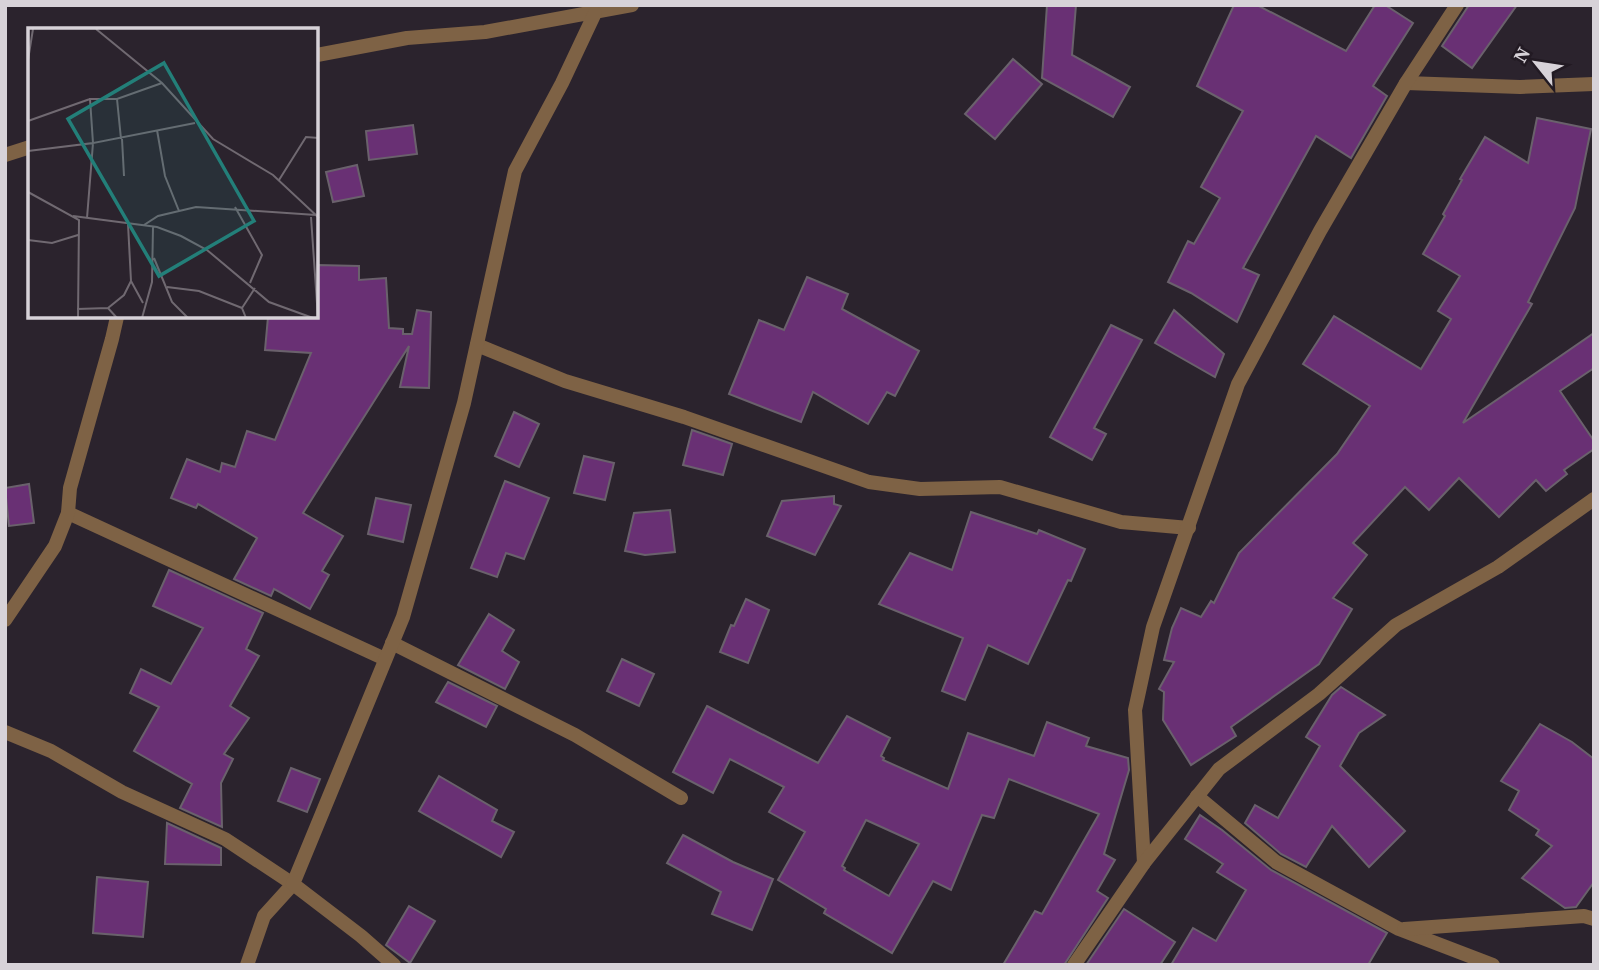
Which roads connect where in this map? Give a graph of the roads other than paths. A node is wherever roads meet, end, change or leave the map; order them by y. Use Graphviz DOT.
graph roads {
  1 [pos="632,5"];
  2 [pos="1457,5"];
  3 [pos="596,13"];
  4 [pos="318,55"];
  5 [pos="1406,83"];
  6 [pos="1594,84"];
  7 [pos="28,148"];
  8 [pos="5,155"];
  9 [pos="117,318"];
  10 [pos="477,345"];
  11 [pos="1594,499"];
  12 [pos="68,513"];
  13 [pos="1189,528"];
  14 [pos="5,620"];
  15 [pos="392,643"];
  16 [pos="385,659"];
  17 [pos="5,732"];
  18 [pos="1197,796"];
  19 [pos="681,798"];
  20 [pos="1144,863"];
  21 [pos="293,884"];
  22 [pos="1594,919"];
  23 [pos="1399,929"];
  24 [pos="247,965"];
  25 [pos="394,965"];
  26 [pos="1074,965"];
  27 [pos="1493,965"];
  1 -- 3 [label="street"];
  2 -- 5 [label="street"];
  3 -- 4 [label="street"];
  3 -- 10 [label="street"];
  5 -- 6 [label="street"];
  5 -- 13 [label="street"];
  7 -- 8 [label="street"];
  9 -- 12 [label="street"];
  10 -- 13 [label="street"];
  10 -- 15 [label="street"];
  11 -- 18 [label="street"];
  12 -- 14 [label="street"];
  12 -- 16 [label="street"];
  13 -- 20 [label="street"];
  15 -- 16 [label="street"];
  15 -- 19 [label="street"];
  16 -- 21 [label="street"];
  17 -- 21 [label="street"];
  18 -- 20 [label="street"];
  18 -- 23 [label="street"];
  20 -- 26 [label="street"];
  21 -- 24 [label="street"];
  21 -- 25 [label="street"];
  22 -- 23 [label="street"];
  23 -- 27 [label="street"];
}
